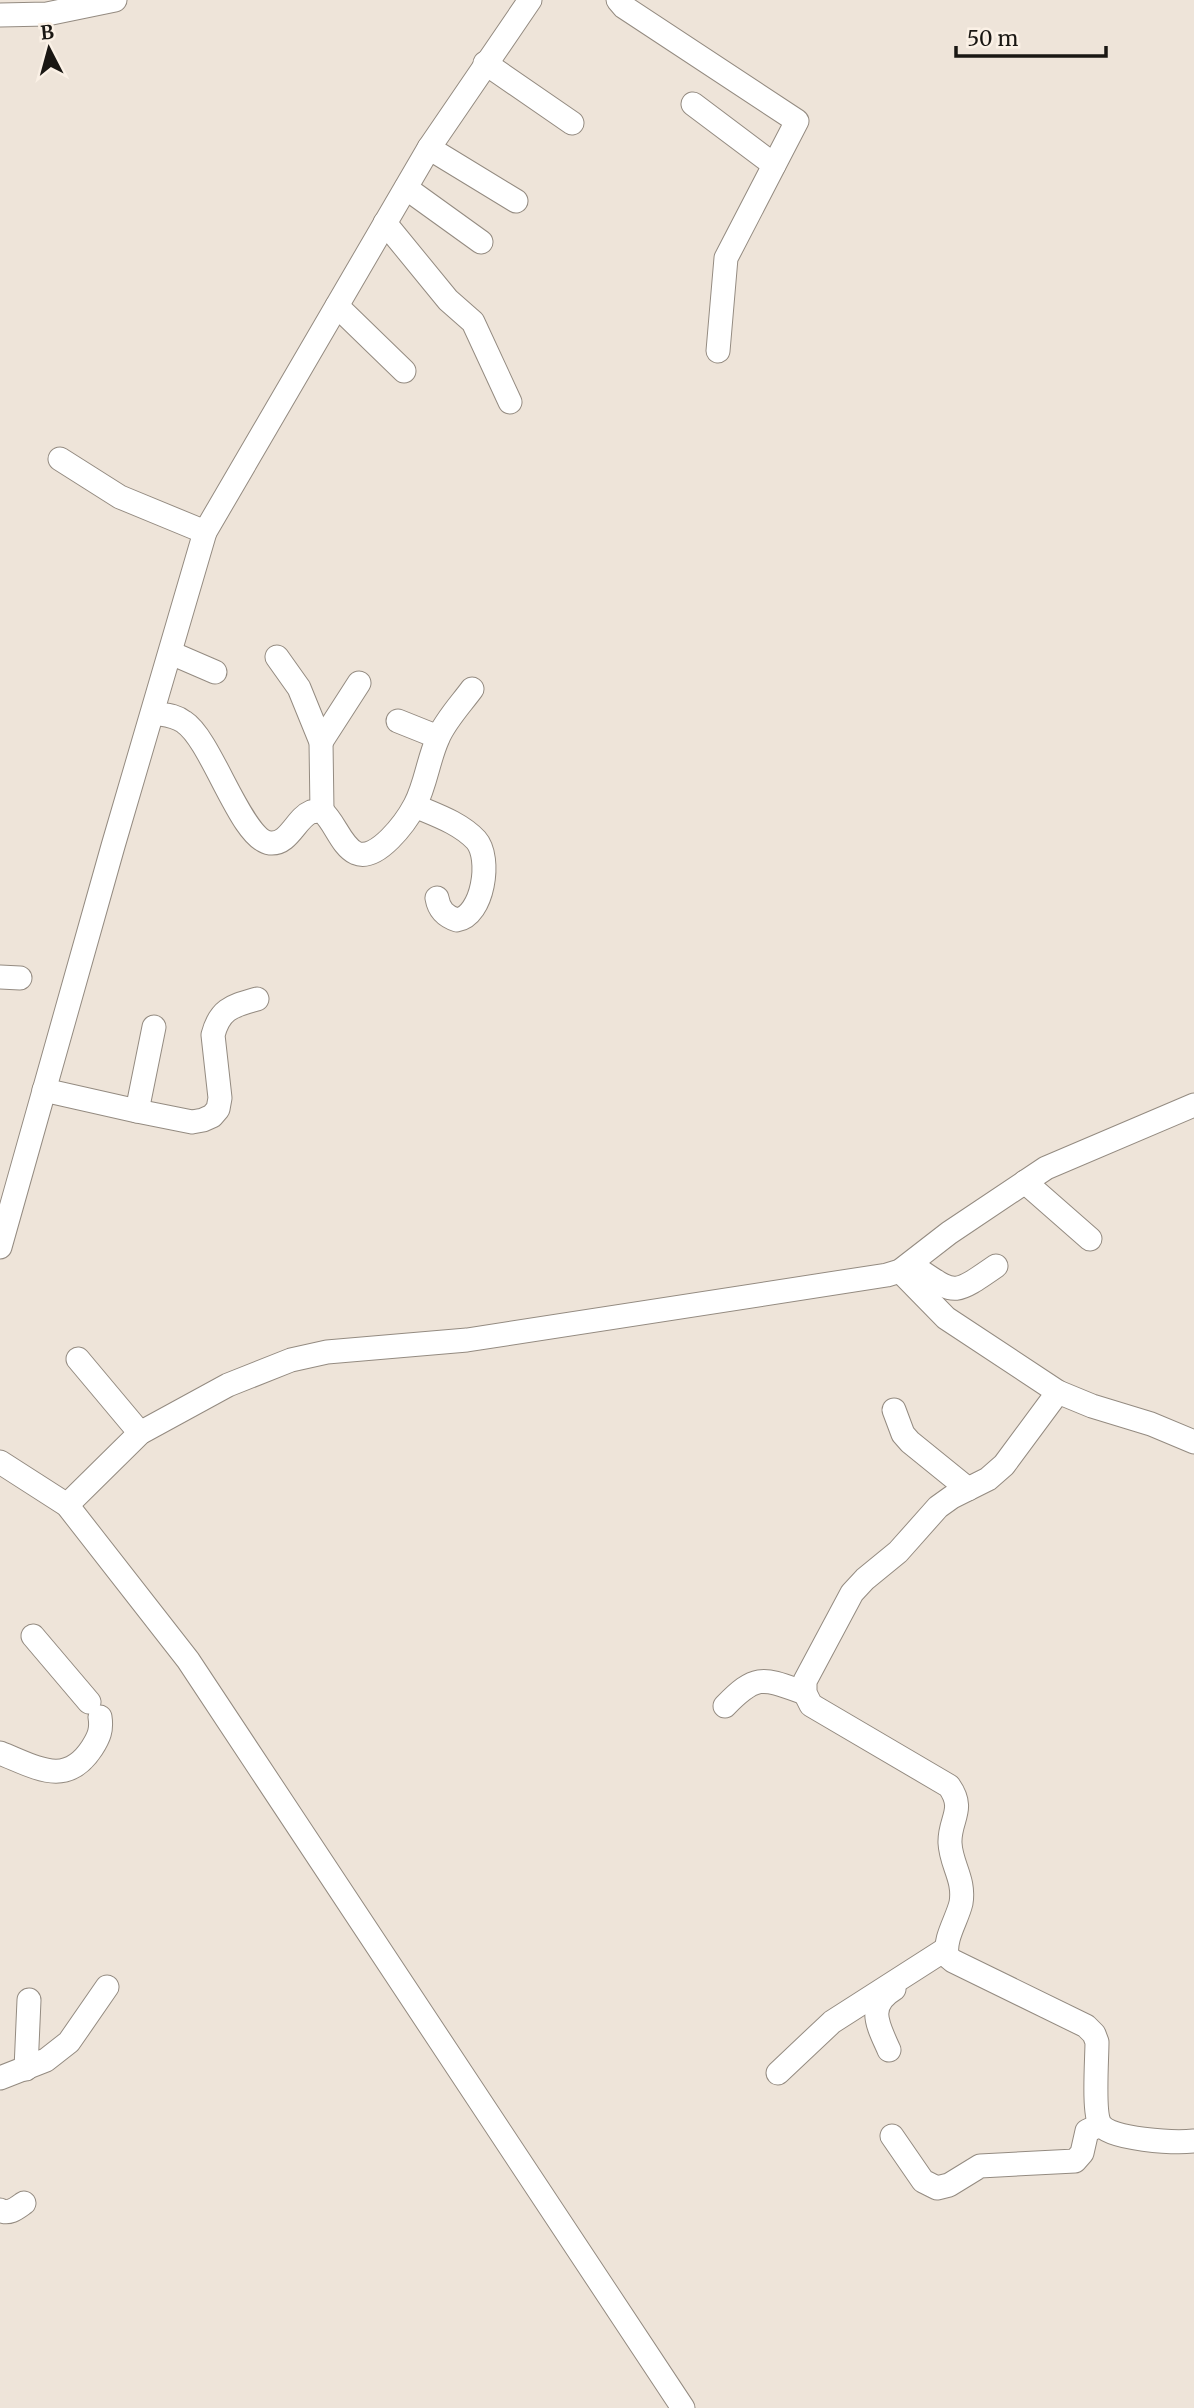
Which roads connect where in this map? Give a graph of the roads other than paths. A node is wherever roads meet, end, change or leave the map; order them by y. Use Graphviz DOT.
graph roads {
  1 [pos="115,0"];
  2 [pos="530,0"];
  3 [pos="618,0"];
  4 [pos="0,15"];
  5 [pos="485,64"];
  6 [pos="693,104"];
  7 [pos="572,123"];
  8 [pos="429,148"];
  9 [pos="774,165"];
  10 [pos="405,188"];
  11 [pos="516,201"];
  12 [pos="385,223"];
  13 [pos="481,242"];
  14 [pos="337,306"];
  15 [pos="718,351"];
  16 [pos="404,371"];
  17 [pos="510,402"];
  18 [pos="61,459"];
  19 [pos="205,532"];
  20 [pos="171,653"];
  21 [pos="276,657"];
  22 [pos="215,672"];
  23 [pos="359,683"];
  24 [pos="472,689"];
  25 [pos="154,713"];
  26 [pos="398,721"];
  27 [pos="438,737"];
  28 [pos="321,741"];
  29 [pos="415,806"];
  30 [pos="322,811"];
  31 [pos="437,898"];
  32 [pos="257,999"];
  33 [pos="154,1027"];
  34 [pos="44,1090"];
  35 [pos="1194,1105"];
  36 [pos="137,1111"];
  37 [pos="1025,1182"];
  38 [pos="3,1219"];
  39 [pos="1090,1239"];
  40 [pos="0,1247"];
  41 [pos="996,1266"];
  42 [pos="905,1267"];
  43 [pos="78,1359"];
  44 [pos="1058,1392"];
  45 [pos="894,1410"];
  46 [pos="140,1433"];
  47 [pos="1194,1442"];
  48 [pos="0,1462"];
  49 [pos="968,1489"];
  50 [pos="67,1504"];
  51 [pos="33,1636"];
  52 [pos="805,1693"];
  53 [pos="725,1706"];
  54 [pos="0,1753"];
  55 [pos="947,1952"];
  56 [pos="107,1987"];
  57 [pos="29,2000"];
  58 [pos="889,2050"];
  59 [pos="26,2069"];
  60 [pos="778,2073"];
  61 [pos="0,2078"];
  62 [pos="1100,2125"];
  63 [pos="892,2136"];
  64 [pos="1194,2141"];
  65 [pos="24,2203"];
  66 [pos="0,2210"];
  67 [pos="683,2408"];
  1 -- 4 [label="street"];
  2 -- 5 [label="street"];
  3 -- 9 [label="street"];
  5 -- 7 [label="street"];
  5 -- 8 [label="street"];
  6 -- 9 [label="street"];
  8 -- 10 [label="street"];
  8 -- 11 [label="street"];
  9 -- 15 [label="street"];
  10 -- 12 [label="street"];
  10 -- 13 [label="street"];
  12 -- 14 [label="street"];
  12 -- 17 [label="street"];
  14 -- 16 [label="street"];
  14 -- 19 [label="street"];
  18 -- 19 [label="street"];
  19 -- 20 [label="street"];
  20 -- 22 [label="street"];
  20 -- 25 [label="street"];
  21 -- 28 [label="street"];
  23 -- 28 [label="street"];
  24 -- 27 [label="street"];
  25 -- 30 [label="street"];
  25 -- 34 [label="street"];
  26 -- 27 [label="street"];
  27 -- 29 [label="street"];
  28 -- 30 [label="street"];
  29 -- 30 [label="street"];
  29 -- 31 [label="street"];
  32 -- 36 [label="street"];
  33 -- 36 [label="street"];
  34 -- 36 [label="street"];
  34 -- 38 [label="street"];
  35 -- 37 [label="street"];
  37 -- 39 [label="street"];
  37 -- 42 [label="street"];
  38 -- 40 [label="street"];
  41 -- 42 [label="street"];
  42 -- 44 [label="street"];
  42 -- 46 [label="street"];
  43 -- 46 [label="street"];
  44 -- 47 [label="street"];
  44 -- 49 [label="street"];
  45 -- 49 [label="street"];
  46 -- 50 [label="street"];
  48 -- 50 [label="street"];
  49 -- 52 [label="street"];
  50 -- 67 [label="street"];
  51 -- 54 [label="street"];
  52 -- 53 [label="street"];
  52 -- 55 [label="street"];
  55 -- 58 [label="street"];
  55 -- 60 [label="street"];
  55 -- 62 [label="street"];
  56 -- 59 [label="street"];
  57 -- 59 [label="street"];
  59 -- 61 [label="street"];
  62 -- 63 [label="street"];
  62 -- 64 [label="street"];
  65 -- 66 [label="street"];
}
